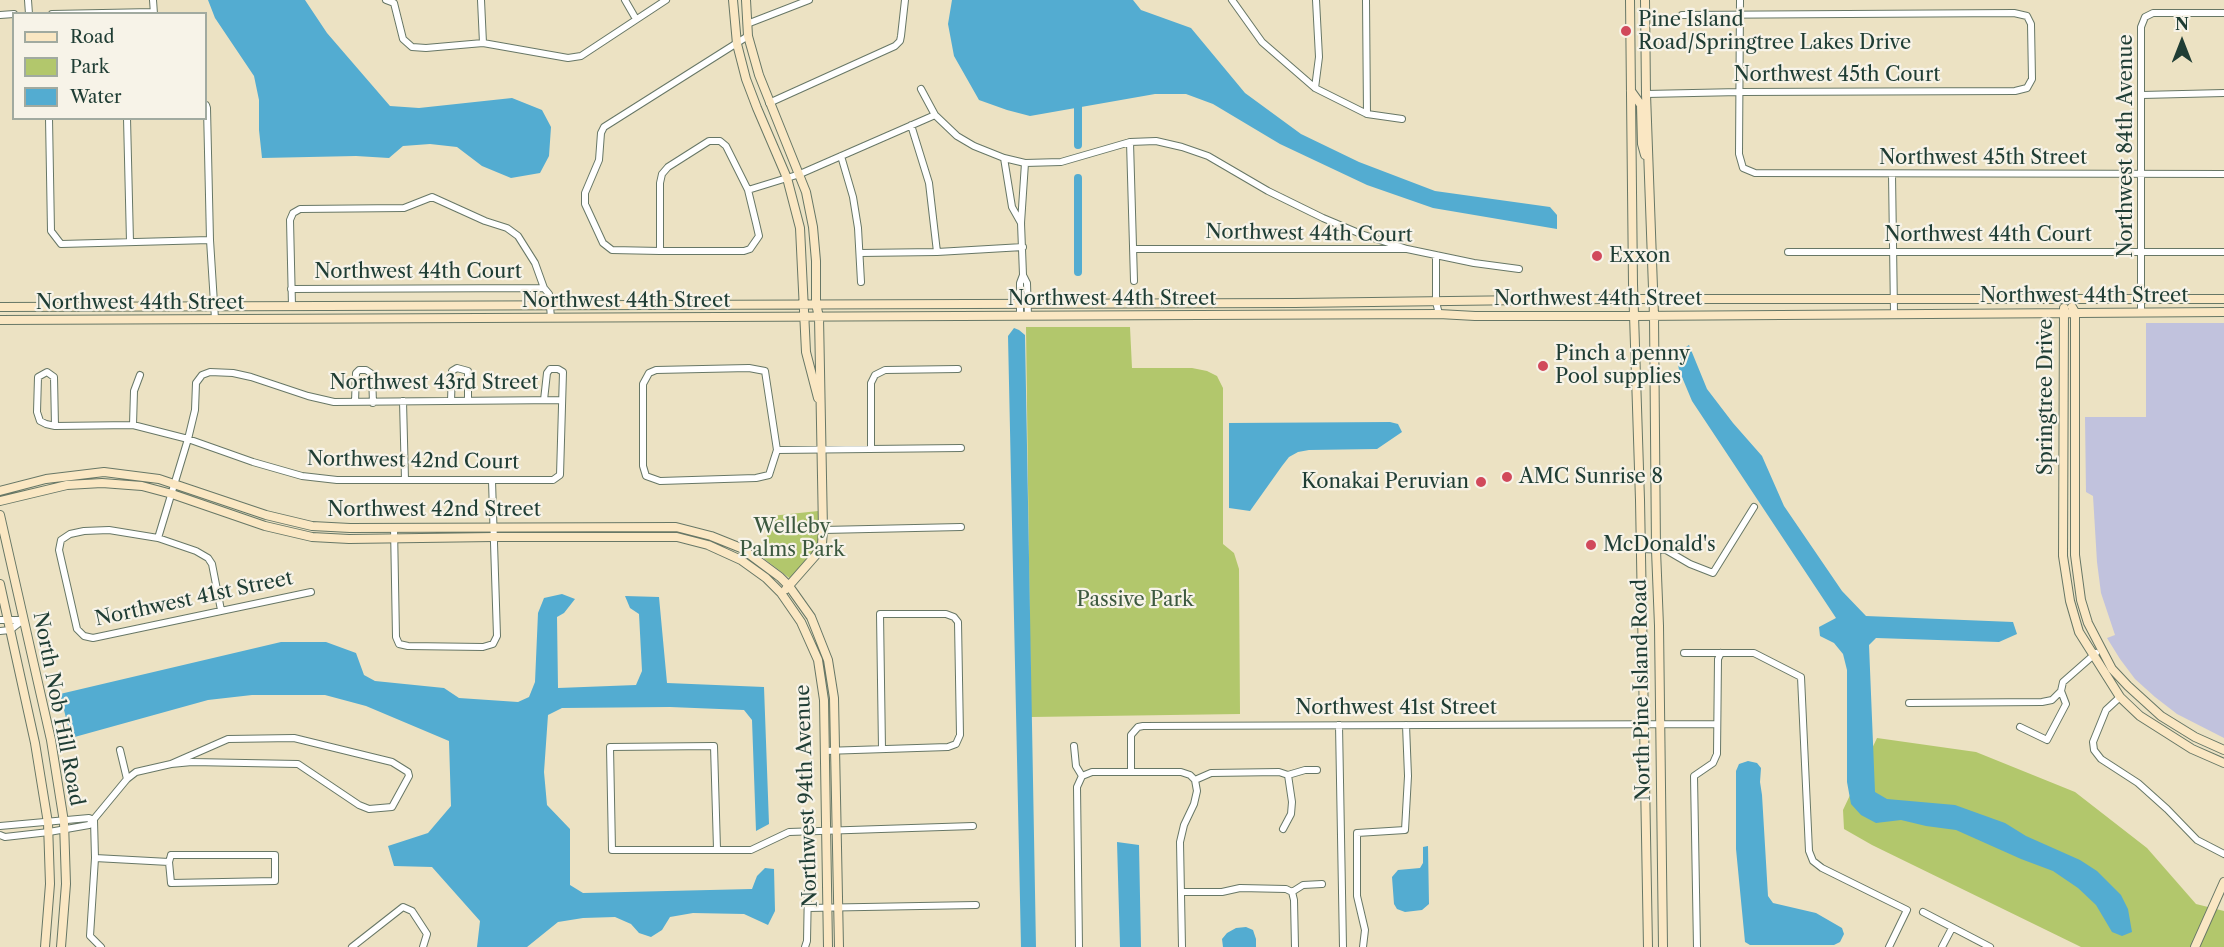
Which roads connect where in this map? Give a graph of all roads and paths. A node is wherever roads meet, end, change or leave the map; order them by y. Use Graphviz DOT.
graph roads {
  1 [pos="386,0"];
  2 [pos="481,0"];
  3 [pos="626,0"];
  4 [pos="666,0"];
  5 [pos="733,0"];
  6 [pos="746,0"];
  7 [pos="809,0"];
  8 [pos="905,0"];
  9 [pos="1232,0"];
  10 [pos="1316,0"];
  11 [pos="1366,0"];
  12 [pos="1630,0"];
  13 [pos="1645,0"];
  14 [pos="1740,0"];
  15 [pos="2224,13"];
  16 [pos="1682,15"];
  17 [pos="1740,15"];
  18 [pos="636,19"];
  19 [pos="747,24"];
  20 [pos="748,36"];
  21 [pos="483,43"];
  22 [pos="736,44"];
  23 [pos="1315,88"];
  24 [pos="921,89"];
  25 [pos="1630,90"];
  26 [pos="1740,92"];
  27 [pos="2224,93"];
  28 [pos="1646,94"];
  29 [pos="2142,95"];
  30 [pos="769,103"];
  31 [pos="1367,114"];
  32 [pos="934,115"];
  33 [pos="1402,119"];
  34 [pos="49,120"];
  35 [pos="127,120"];
  36 [pos="206,120"];
  37 [pos="911,126"];
  38 [pos="1130,142"];
  39 [pos="841,156"];
  40 [pos="1004,158"];
  41 [pos="1025,163"];
  42 [pos="800,174"];
  43 [pos="1893,174"];
  44 [pos="2142,174"];
  45 [pos="2224,174"];
  46 [pos="1649,176"];
  47 [pos="787,178"];
  48 [pos="748,190"];
  49 [pos="1021,223"];
  50 [pos="210,240"];
  51 [pos="130,242"];
  52 [pos="1023,247"];
  53 [pos="1133,249"];
  54 [pos="1407,249"];
  55 [pos="660,251"];
  56 [pos="1892,251"];
  57 [pos="2143,251"];
  58 [pos="860,252"];
  59 [pos="937,252"];
  60 [pos="1788,252"];
  61 [pos="2224,252"];
  62 [pos="1436,255"];
  63 [pos="1519,269"];
  64 [pos="1134,281"];
  65 [pos="861,282"];
  66 [pos="544,288"];
  67 [pos="291,289"];
  68 [pos="1634,299"];
  69 [pos="2067,299"];
  70 [pos="2142,299"];
  71 [pos="2224,299"];
  72 [pos="1653,300"];
  73 [pos="1893,300"];
  74 [pos="1436,302"];
  75 [pos="803,304"];
  76 [pos="816,304"];
  77 [pos="1023,304"];
  78 [pos="551,305"];
  79 [pos="215,306"];
  80 [pos="292,306"];
  81 [pos="0,307"];
  82 [pos="2062,312"];
  83 [pos="2075,312"];
  84 [pos="2141,312"];
  85 [pos="2224,312"];
  86 [pos="1894,313"];
  87 [pos="1439,314"];
  88 [pos="1024,315"];
  89 [pos="1634,316"];
  90 [pos="1654,316"];
  91 [pos="804,317"];
  92 [pos="819,317"];
  93 [pos="551,318"];
  94 [pos="215,319"];
  95 [pos="0,320"];
  96 [pos="958,369"];
  97 [pos="140,375"];
  98 [pos="468,400"];
  99 [pos="544,400"];
  100 [pos="562,400"];
  101 [pos="403,401"];
  102 [pos="451,401"];
  103 [pos="355,402"];
  104 [pos="373,402"];
  105 [pos="820,404"];
  106 [pos="133,425"];
  107 [pos="55,426"];
  108 [pos="188,439"];
  109 [pos="961,448"];
  110 [pos="871,449"];
  111 [pos="777,450"];
  112 [pos="822,451"];
  113 [pos="405,480"];
  114 [pos="492,481"];
  115 [pos="175,484"];
  116 [pos="0,491"];
  117 [pos="172,494"];
  118 [pos="0,501"];
  119 [pos="1754,507"];
  120 [pos="0,515"];
  121 [pos="394,527"];
  122 [pos="961,527"];
  123 [pos="823,530"];
  124 [pos="493,532"];
  125 [pos="158,538"];
  126 [pos="395,538"];
  127 [pos="1641,549"];
  128 [pos="1656,550"];
  129 [pos="0,584"];
  130 [pos="789,586"];
  131 [pos="311,592"];
  132 [pos="781,593"];
  133 [pos="221,610"];
  134 [pos="4,620"];
  135 [pos="23,620"];
  136 [pos="5,630"];
  137 [pos="2101,650"];
  138 [pos="1684,653"];
  139 [pos="1721,653"];
  140 [pos="2092,656"];
  141 [pos="2061,691"];
  142 [pos="2120,697"];
  143 [pos="1910,703"];
  144 [pos="1643,724"];
  145 [pos="1660,724"];
  146 [pos="1716,724"];
  147 [pos="1339,725"];
  148 [pos="1406,725"];
  149 [pos="2020,728"];
  150 [pos="1074,746"];
  151 [pos="882,749"];
  152 [pos="120,750"];
  153 [pos="2224,750"];
  154 [pos="824,751"];
  155 [pos="835,751"];
  156 [pos="2224,763"];
  157 [pos="171,764"];
  158 [pos="1317,770"];
  159 [pos="1131,772"];
  160 [pos="1288,775"];
  161 [pos="1082,776"];
  162 [pos="127,779"];
  163 [pos="1195,780"];
  164 [pos="94,820"];
  165 [pos="0,826"];
  166 [pos="10,826"];
  167 [pos="64,826"];
  168 [pos="973,826"];
  169 [pos="48,828"];
  170 [pos="837,829"];
  171 [pos="1283,829"];
  172 [pos="826,830"];
  173 [pos="0,835"];
  174 [pos="11,836"];
  175 [pos="717,849"];
  176 [pos="2224,854"];
  177 [pos="95,858"];
  178 [pos="169,862"];
  179 [pos="2224,882"];
  180 [pos="1322,884"];
  181 [pos="808,887"];
  182 [pos="1181,892"];
  183 [pos="1292,892"];
  184 [pos="976,905"];
  185 [pos="808,908"];
  186 [pos="827,909"];
  187 [pos="839,909"];
  188 [pos="1923,912"];
  189 [pos="1952,928"];
  190 [pos="45,947"];
  191 [pos="61,947"];
  192 [pos="101,947"];
  193 [pos="352,947"];
  194 [pos="423,947"];
  195 [pos="805,947"];
  196 [pos="828,947"];
  197 [pos="839,947"];
  198 [pos="1079,947"];
  199 [pos="1182,947"];
  200 [pos="1295,947"];
  201 [pos="1343,947"];
  202 [pos="1363,947"];
  203 [pos="1648,947"];
  204 [pos="1663,947"];
  205 [pos="1697,947"];
  206 [pos="1889,947"];
  207 [pos="1942,947"];
  208 [pos="1990,947"];
  209 [pos="2195,947"];
  1 -- 21 [label="street"];
  2 -- 21 [label="street"];
  3 -- 18 [label="street"];
  4 -- 18 [label="street"];
  5 -- 22 [label="street"];
  6 -- 19 [label="street"];
  7 -- 19 [label="street"];
  8 -- 30 [label="street"];
  9 -- 23 [label="street"];
  10 -- 23 [label="street"];
  11 -- 31 [label="street"];
  12 -- 25 [label="street, North Pine Island Road"];
  13 -- 28 [label="street, North Pine Island Road"];
  14 -- 17 [label="street"];
  15 -- 29 [label="street, Northwest 84th Avenue"];
  16 -- 17 [label="street"];
  17 -- 26 [label="street"];
  17 -- 26 [label="street, Northwest 45th Court"];
  18 -- 21 [label="street"];
  19 -- 20 [label="street"];
  20 -- 22 [label="street"];
  20 -- 30 [label="street"];
  22 -- 47 [label="street"];
  22 -- 55 [label="street"];
  23 -- 31 [label="street"];
  24 -- 32 [label="street"];
  25 -- 46 [label="street"];
  25 -- 68 [label="street, North Pine Island Road"];
  26 -- 28 [label="street, Northwest 45th Court"];
  26 -- 43 [label="street, Northwest 45th Street"];
  27 -- 29 [label="street"];
  28 -- 46 [label="street, North Pine Island Road"];
  29 -- 44 [label="street, Northwest 84th Avenue"];
  30 -- 42 [label="street"];
  31 -- 33 [label="street"];
  32 -- 37 [label="street"];
  32 -- 40 [label="street"];
  34 -- 51 [label="street"];
  35 -- 51 [label="street"];
  36 -- 50 [label="street"];
  37 -- 39 [label="street"];
  37 -- 59 [label="street"];
  38 -- 41 [label="street"];
  38 -- 53 [label="street"];
  38 -- 54 [label="street"];
  39 -- 42 [label="street"];
  39 -- 58 [label="street"];
  40 -- 41 [label="street"];
  40 -- 49 [label="street"];
  41 -- 49 [label="street"];
  42 -- 47 [label="street"];
  42 -- 76 [label="street"];
  43 -- 44 [label="street, Northwest 45th Street"];
  43 -- 56 [label="street"];
  44 -- 45 [label="street, Northwest 45th Street"];
  44 -- 57 [label="street, Northwest 84th Avenue"];
  46 -- 72 [label="street, North Pine Island Road"];
  47 -- 48 [label="street"];
  47 -- 75 [label="street"];
  48 -- 55 [label="street"];
  48 -- 55 [label="street"];
  49 -- 52 [label="street"];
  50 -- 51 [label="street"];
  50 -- 79 [label="street"];
  52 -- 59 [label="street"];
  52 -- 77 [label="street"];
  53 -- 54 [label="street, Northwest 44th Court"];
  53 -- 64 [label="street"];
  54 -- 62 [label="street, Northwest 44th Court"];
  56 -- 57 [label="street, Northwest 44th Court"];
  56 -- 60 [label="street, Northwest 44th Court"];
  56 -- 73 [label="street"];
  57 -- 61 [label="street, Northwest 44th Court"];
  57 -- 70 [label="street, Northwest 84th Avenue"];
  58 -- 59 [label="street"];
  58 -- 65 [label="street"];
  62 -- 63 [label="street, Northwest 44th Court"];
  62 -- 74 [label="street"];
  66 -- 67 [label="street, Northwest 44th Court"];
  66 -- 67 [label="street"];
  66 -- 78 [label="street"];
  67 -- 80 [label="street"];
  68 -- 72 [label="street, Northwest 44th Street"];
  68 -- 74 [label="street, Northwest 44th Street"];
  68 -- 89 [label="street, North Pine Island Road"];
  69 -- 70 [label="street, Northwest 44th Street"];
  69 -- 73 [label="street, Northwest 44th Street"];
  69 -- 82 [label="street, Springtree Drive"];
  69 -- 83 [label="street, Springtree Drive"];
  70 -- 71 [label="street, Northwest 44th Street"];
  70 -- 84 [label="street, Northwest 84th Avenue"];
  72 -- 73 [label="street, Northwest 44th Street"];
  72 -- 90 [label="street, North Pine Island Road"];
  73 -- 86 [label="street"];
  74 -- 77 [label="street, Northwest 44th Street"];
  74 -- 87 [label="street"];
  75 -- 76 [label="street, Northwest 44th Street"];
  75 -- 78 [label="street, Northwest 44th Street"];
  75 -- 91 [label="street"];
  76 -- 77 [label="street, Northwest 44th Street"];
  76 -- 92 [label="street"];
  77 -- 88 [label="street"];
  78 -- 80 [label="street, Northwest 44th Street"];
  78 -- 93 [label="street"];
  79 -- 80 [label="street, Northwest 44th Street"];
  79 -- 81 [label="street, Northwest 44th Street"];
  79 -- 94 [label="street"];
  82 -- 83 [label="street, Northwest 44th Street"];
  82 -- 86 [label="street, Northwest 44th Street"];
  82 -- 140 [label="street, Springtree Drive"];
  83 -- 84 [label="street, Northwest 44th Street"];
  83 -- 137 [label="street, Springtree Drive"];
  84 -- 85 [label="street, Northwest 44th Street"];
  86 -- 90 [label="street, Northwest 44th Street"];
  87 -- 88 [label="street, Northwest 44th Street"];
  87 -- 89 [label="street, Northwest 44th Street"];
  88 -- 92 [label="street, Northwest 44th Street"];
  89 -- 90 [label="street, Northwest 44th Street"];
  89 -- 127 [label="street, North Pine Island Road"];
  90 -- 128 [label="street, North Pine Island Road"];
  91 -- 92 [label="street, Northwest 44th Street"];
  91 -- 93 [label="street, Northwest 44th Street"];
  91 -- 105 [label="street"];
  92 -- 105 [label="street"];
  93 -- 94 [label="street, Northwest 44th Street"];
  94 -- 95 [label="street, Northwest 44th Street"];
  96 -- 110 [label="street"];
  97 -- 106 [label="street"];
  98 -- 99 [label="street, Northwest 43rd Street"];
  98 -- 102 [label="street, Northwest 43rd Street"];
  98 -- 102 [label="street"];
  99 -- 100 [label="street, Northwest 43rd Street"];
  99 -- 100 [label="street"];
  100 -- 114 [label="street, Northwest 42nd Court"];
  101 -- 102 [label="street, Northwest 43rd Street"];
  101 -- 104 [label="street, Northwest 43rd Street"];
  101 -- 113 [label="street"];
  103 -- 104 [label="street, Northwest 43rd Street"];
  103 -- 104 [label="street"];
  103 -- 108 [label="street, Northwest 43rd Street"];
  105 -- 112 [label="street"];
  106 -- 107 [label="street, Northwest 42nd Court"];
  106 -- 108 [label="street, Northwest 42nd Court"];
  107 -- 107 [label="street"];
  108 -- 113 [label="street, Northwest 42nd Court"];
  108 -- 115 [label="street"];
  109 -- 110 [label="street"];
  110 -- 112 [label="street"];
  111 -- 111 [label="street"];
  111 -- 112 [label="street"];
  112 -- 123 [label="street"];
  113 -- 114 [label="street, Northwest 42nd Court"];
  114 -- 124 [label="street"];
  115 -- 116 [label="street, Northwest 42nd Street"];
  115 -- 117 [label="street"];
  115 -- 121 [label="street, Northwest 42nd Street"];
  117 -- 118 [label="street, Northwest 42nd Street"];
  117 -- 125 [label="street"];
  117 -- 126 [label="street, Northwest 42nd Street"];
  119 -- 128 [label="street"];
  120 -- 135 [label="street, North Nob Hill Road"];
  121 -- 124 [label="street, Northwest 42nd Street"];
  121 -- 126 [label="street"];
  122 -- 123 [label="street"];
  123 -- 130 [label="street"];
  124 -- 126 [label="street, Northwest 42nd Street"];
  124 -- 126 [label="street"];
  124 -- 130 [label="street, Northwest 42nd Street"];
  124 -- 132 [label="street, Northwest 42nd Street"];
  125 -- 133 [label="street"];
  125 -- 133 [label="street, Northwest 41st Street"];
  127 -- 128 [label="street"];
  127 -- 144 [label="street, North Pine Island Road"];
  128 -- 145 [label="street, North Pine Island Road"];
  129 -- 134 [label="street, North Nob Hill Road"];
  130 -- 132 [label="street"];
  130 -- 155 [label="street, Northwest 94th Avenue"];
  131 -- 133 [label="street, Northwest 41st Street"];
  132 -- 154 [label="street, Northwest 94th Avenue"];
  134 -- 135 [label="street"];
  134 -- 136 [label="street, North Nob Hill Road"];
  135 -- 136 [label="street"];
  135 -- 167 [label="street, North Nob Hill Road"];
  136 -- 169 [label="street, North Nob Hill Road"];
  137 -- 140 [label="street"];
  137 -- 153 [label="street, Springtree Drive"];
  138 -- 139 [label="street"];
  139 -- 146 [label="street"];
  139 -- 206 [label="street"];
  140 -- 141 [label="street"];
  140 -- 142 [label="street, Springtree Drive"];
  141 -- 143 [label="street"];
  141 -- 149 [label="street"];
  142 -- 156 [label="street, Springtree Drive"];
  142 -- 176 [label="street"];
  144 -- 145 [label="street, Northwest 41st Street"];
  144 -- 148 [label="street, Northwest 41st Street"];
  144 -- 203 [label="street, North Pine Island Road"];
  145 -- 146 [label="street, Northwest 41st Street"];
  145 -- 204 [label="street, North Pine Island Road"];
  146 -- 205 [label="street"];
  147 -- 148 [label="street, Northwest 41st Street"];
  147 -- 159 [label="street, Northwest 41st Street"];
  147 -- 201 [label="street"];
  148 -- 202 [label="street"];
  150 -- 161 [label="street"];
  151 -- 151 [label="street"];
  151 -- 155 [label="street"];
  152 -- 162 [label="street"];
  154 -- 155 [label="street"];
  154 -- 172 [label="street, Northwest 94th Avenue"];
  155 -- 170 [label="street, Northwest 94th Avenue"];
  157 -- 157 [label="street"];
  157 -- 162 [label="street"];
  158 -- 160 [label="street"];
  159 -- 161 [label="street"];
  159 -- 163 [label="street"];
  160 -- 163 [label="street"];
  160 -- 171 [label="street"];
  161 -- 198 [label="street"];
  162 -- 164 [label="street"];
  163 -- 182 [label="street"];
  164 -- 167 [label="street"];
  164 -- 177 [label="street"];
  165 -- 166 [label="street"];
  166 -- 169 [label="street"];
  166 -- 174 [label="street"];
  167 -- 169 [label="street"];
  167 -- 191 [label="street, North Nob Hill Road"];
  168 -- 170 [label="street"];
  169 -- 174 [label="street"];
  169 -- 190 [label="street, North Nob Hill Road"];
  170 -- 172 [label="street"];
  170 -- 187 [label="street, Northwest 94th Avenue"];
  172 -- 175 [label="street"];
  172 -- 186 [label="street, Northwest 94th Avenue"];
  173 -- 174 [label="street"];
  175 -- 175 [label="street"];
  177 -- 178 [label="street"];
  177 -- 192 [label="street"];
  178 -- 178 [label="street"];
  179 -- 209 [label="street"];
  180 -- 183 [label="street"];
  181 -- 185 [label="street"];
  182 -- 183 [label="street"];
  182 -- 199 [label="street"];
  183 -- 200 [label="street"];
  184 -- 187 [label="street"];
  185 -- 186 [label="street"];
  185 -- 195 [label="street"];
  186 -- 187 [label="street"];
  186 -- 196 [label="street, Northwest 94th Avenue"];
  187 -- 197 [label="street, Northwest 94th Avenue"];
  188 -- 189 [label="street"];
  189 -- 207 [label="street"];
  189 -- 208 [label="street"];
  193 -- 194 [label="street"];
}
